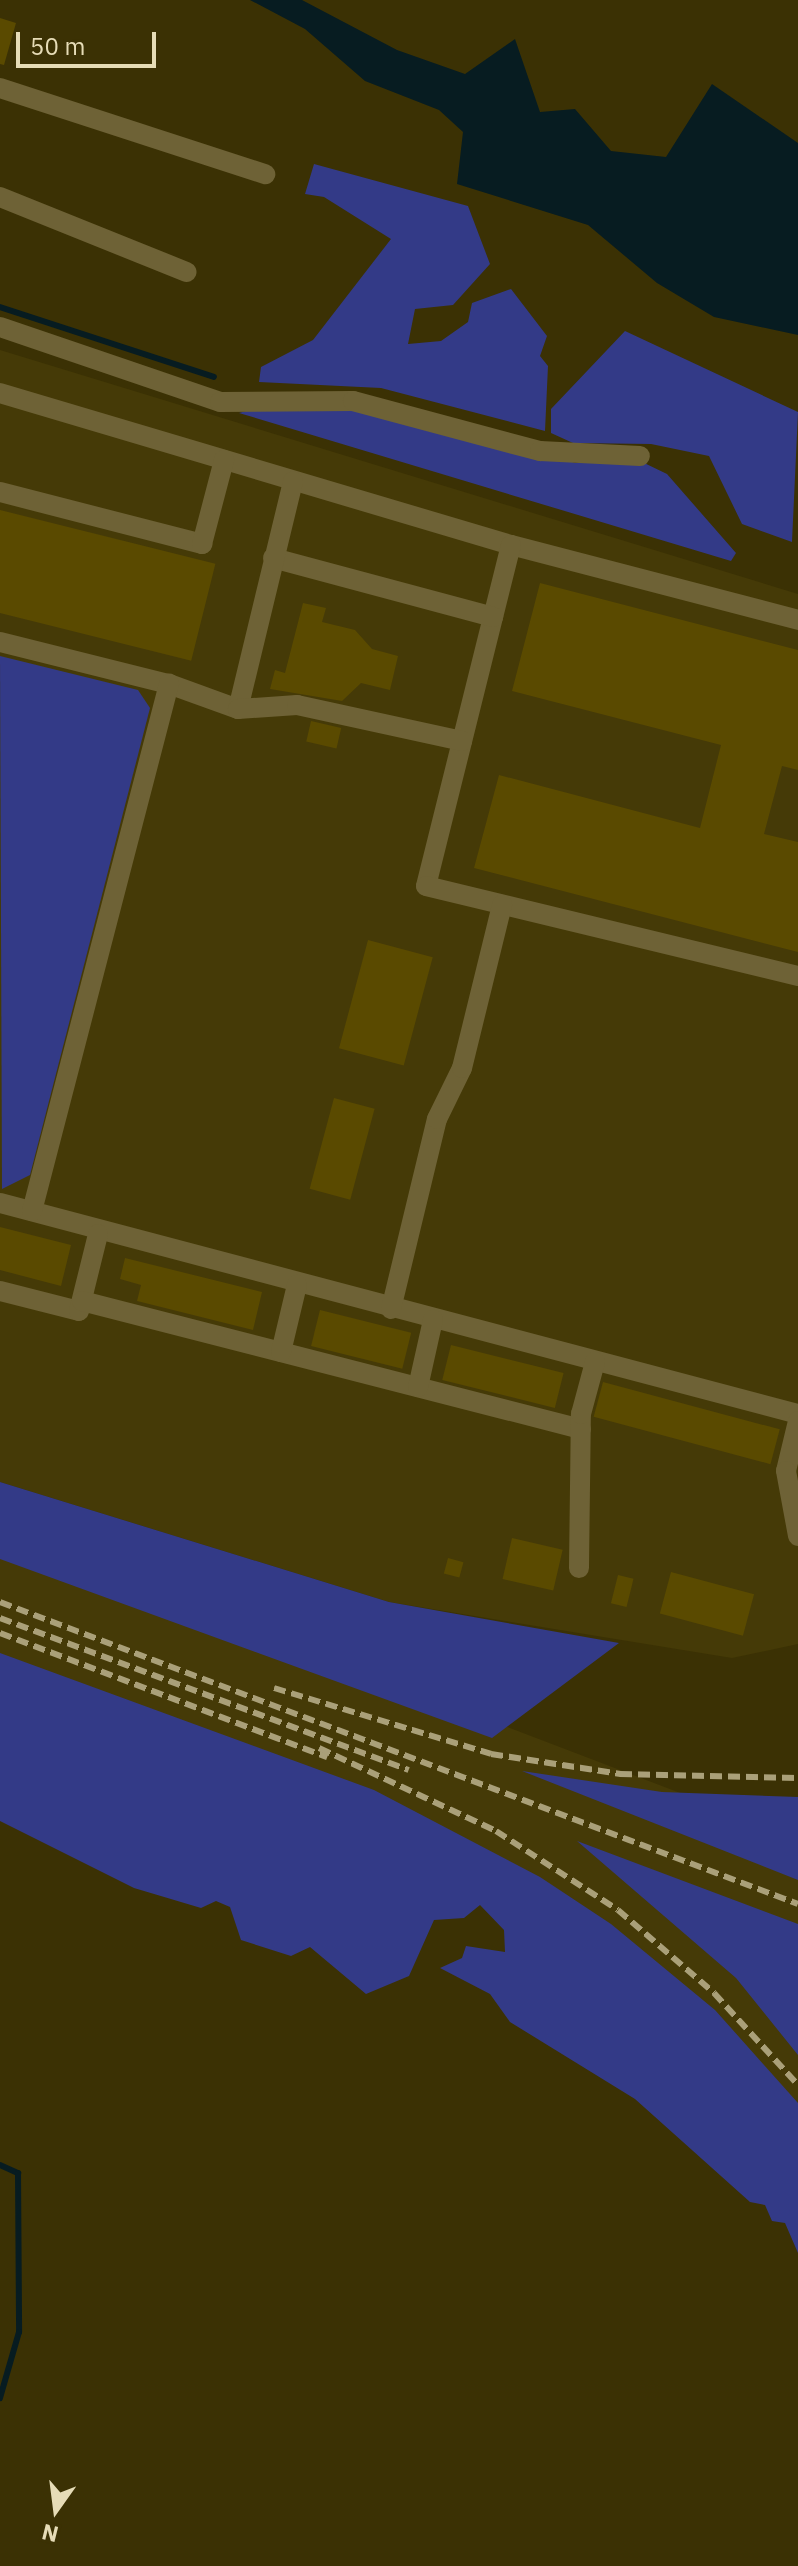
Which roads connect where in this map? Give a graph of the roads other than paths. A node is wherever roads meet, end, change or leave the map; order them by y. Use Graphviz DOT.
graph roads {
  1 [pos="0,88"];
  2 [pos="265,174"];
  3 [pos="0,197"];
  4 [pos="187,272"];
  5 [pos="0,327"];
  6 [pos="2,400"];
  7 [pos="640,456"];
  8 [pos="224,460"];
  9 [pos="293,482"];
  10 [pos="0,492"];
  11 [pos="511,545"];
  12 [pos="273,558"];
  13 [pos="493,617"];
  14 [pos="798,620"];
  15 [pos="0,642"];
  16 [pos="169,684"];
  17 [pos="238,709"];
  18 [pos="462,741"];
  19 [pos="502,905"];
  20 [pos="798,976"];
  21 [pos="0,1203"];
  22 [pos="32,1211"];
  23 [pos="98,1234"];
  24 [pos="297,1285"];
  25 [pos="0,1291"];
  26 [pos="82,1301"];
  27 [pos="391,1309"];
  28 [pos="433,1320"];
  29 [pos="281,1352"];
  30 [pos="595,1362"];
  31 [pos="418,1387"];
  32 [pos="798,1414"];
  33 [pos="798,1421"];
  34 [pos="581,1429"];
  35 [pos="798,1536"];
  36 [pos="579,1568"];
  1 -- 2 [label="lane"];
  3 -- 4 [label="lane"];
  5 -- 7 [label="lane"];
  6 -- 8 [label="lane"];
  8 -- 9 [label="lane"];
  8 -- 10 [label="lane"];
  9 -- 11 [label="lane"];
  9 -- 12 [label="lane"];
  11 -- 13 [label="lane"];
  11 -- 14 [label="lane"];
  12 -- 13 [label="lane"];
  12 -- 17 [label="lane"];
  13 -- 18 [label="lane"];
  15 -- 16 [label="lane"];
  16 -- 17 [label="lane"];
  16 -- 22 [label="lane"];
  17 -- 18 [label="lane"];
  18 -- 19 [label="lane"];
  19 -- 20 [label="lane"];
  19 -- 27 [label="lane"];
  21 -- 22 [label="lane"];
  22 -- 23 [label="lane"];
  23 -- 24 [label="lane"];
  23 -- 26 [label="lane"];
  24 -- 27 [label="lane"];
  24 -- 29 [label="lane"];
  25 -- 26 [label="lane"];
  26 -- 29 [label="lane"];
  27 -- 28 [label="lane"];
  28 -- 30 [label="lane"];
  28 -- 31 [label="lane"];
  29 -- 31 [label="lane"];
  30 -- 32 [label="lane"];
  30 -- 34 [label="lane"];
  31 -- 34 [label="lane"];
  33 -- 35 [label="lane"];
  34 -- 36 [label="lane"];
}
